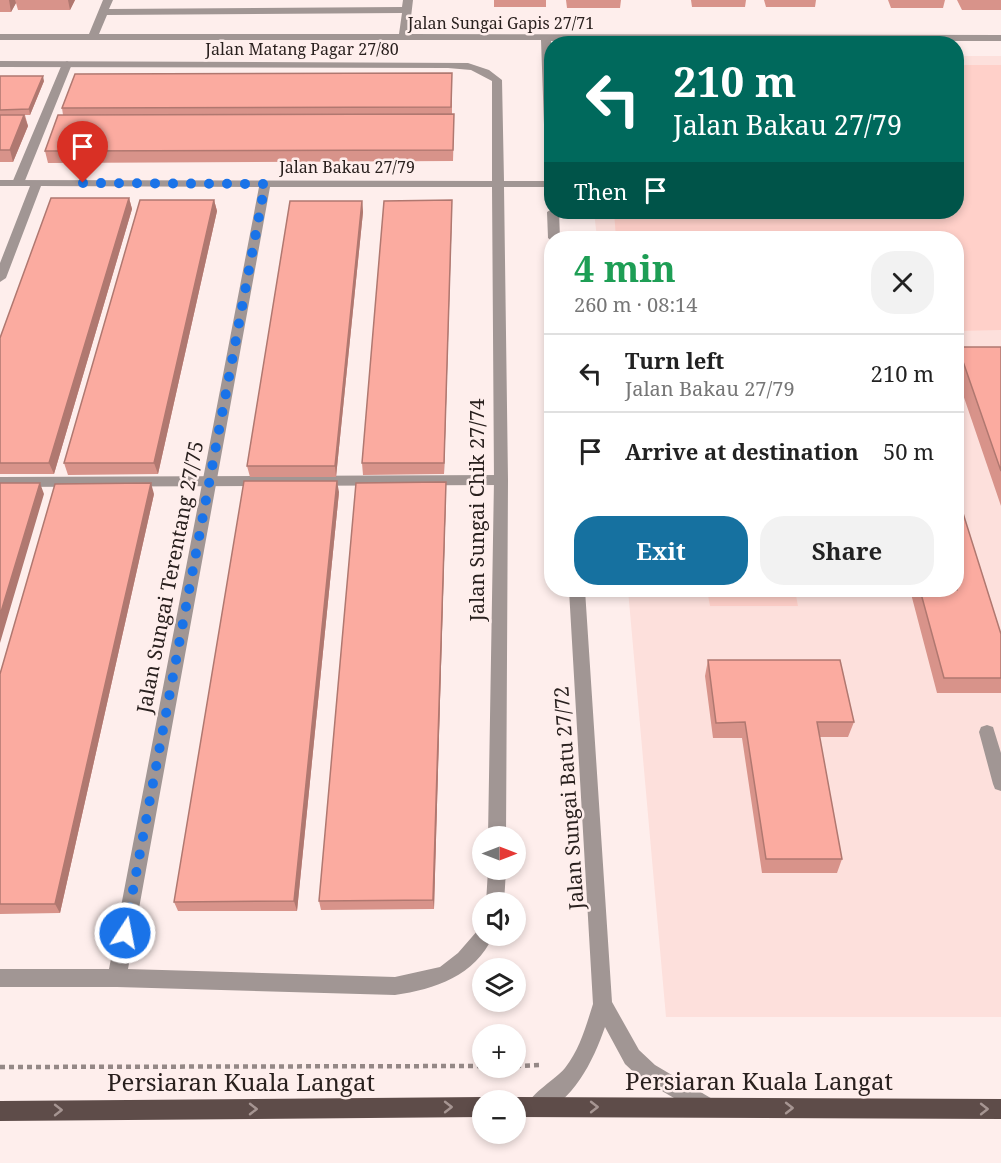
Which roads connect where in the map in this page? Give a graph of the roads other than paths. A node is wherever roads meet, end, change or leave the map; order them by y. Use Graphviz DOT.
graph roads {
  1 [pos="108,0"];
  2 [pos="408,5"];
  3 [pos="103,12"];
  4 [pos="0,37"];
  5 [pos="93,37"];
  6 [pos="405,38"];
  7 [pos="544,38"];
  8 [pos="964,38"];
  9 [pos="1001,38"];
  10 [pos="0,64"];
  11 [pos="67,64"];
  12 [pos="0,183"];
  13 [pos="18,183"];
  14 [pos="37,183"];
  15 [pos="265,184"];
  16 [pos="499,184"];
  17 [pos="544,184"];
  18 [pos="0,278"];
  19 [pos="210,480"];
  20 [pos="501,480"];
  21 [pos="0,482"];
  22 [pos="577,597"];
  23 [pos="987,732"];
  24 [pos="1001,784"];
  25 [pos="497,826"];
  26 [pos="476,946"];
  27 [pos="0,978"];
  28 [pos="117,978"];
  29 [pos="603,1004"];
  30 [pos="472,1107"];
  31 [pos="526,1107"];
  32 [pos="708,1107"];
  33 [pos="1001,1110"];
  34 [pos="0,1111"];
  1 -- 3 [label="street"];
  2 -- 3 [label="street"];
  2 -- 6 [label="street"];
  3 -- 5 [label="street"];
  4 -- 5 [label="street, Jalan Sungai Gapis 27/71"];
  5 -- 6 [label="street, Jalan Sungai Gapis 27/71"];
  6 -- 7 [label="street, Jalan Sungai Gapis 27/71"];
  8 -- 9 [label="street, Jalan Sungai Gapis 27/71"];
  10 -- 11 [label="street, Jalan Matang Pagar 27/80"];
  11 -- 13 [label="street"];
  11 -- 16 [label="street, Jalan Matang Pagar 27/80"];
  12 -- 13 [label="street, Jalan Bakau 27/79"];
  13 -- 14 [label="street, Jalan Bakau 27/79"];
  14 -- 15 [label="street, Jalan Bakau 27/79"];
  14 -- 18 [label="street"];
  15 -- 16 [label="street, Jalan Bakau 27/79"];
  15 -- 19 [label="street, Jalan Sungai Terentang 27/75"];
  16 -- 17 [label="street, Jalan Bakau 27/79"];
  16 -- 20 [label="street, Jalan Sungai Chik 27/74"];
  19 -- 20 [label="street"];
  19 -- 21 [label="street"];
  19 -- 28 [label="street, Jalan Sungai Terentang 27/75"];
  20 -- 25 [label="street, Jalan Sungai Chik 27/74"];
  22 -- 29 [label="street, Jalan Sungai Batu 27/72"];
  23 -- 24 [label="street"];
  26 -- 28 [label="street"];
  27 -- 28 [label="street"];
  29 -- 31 [label="street"];
  29 -- 32 [label="street"];
  34 -- 30 [label="main road, Persiaran Kuala Langat, one-way"];
  31 -- 32 [label="main road, Persiaran Kuala Langat, one-way"];
  32 -- 33 [label="main road, Persiaran Kuala Langat, one-way"];
}
